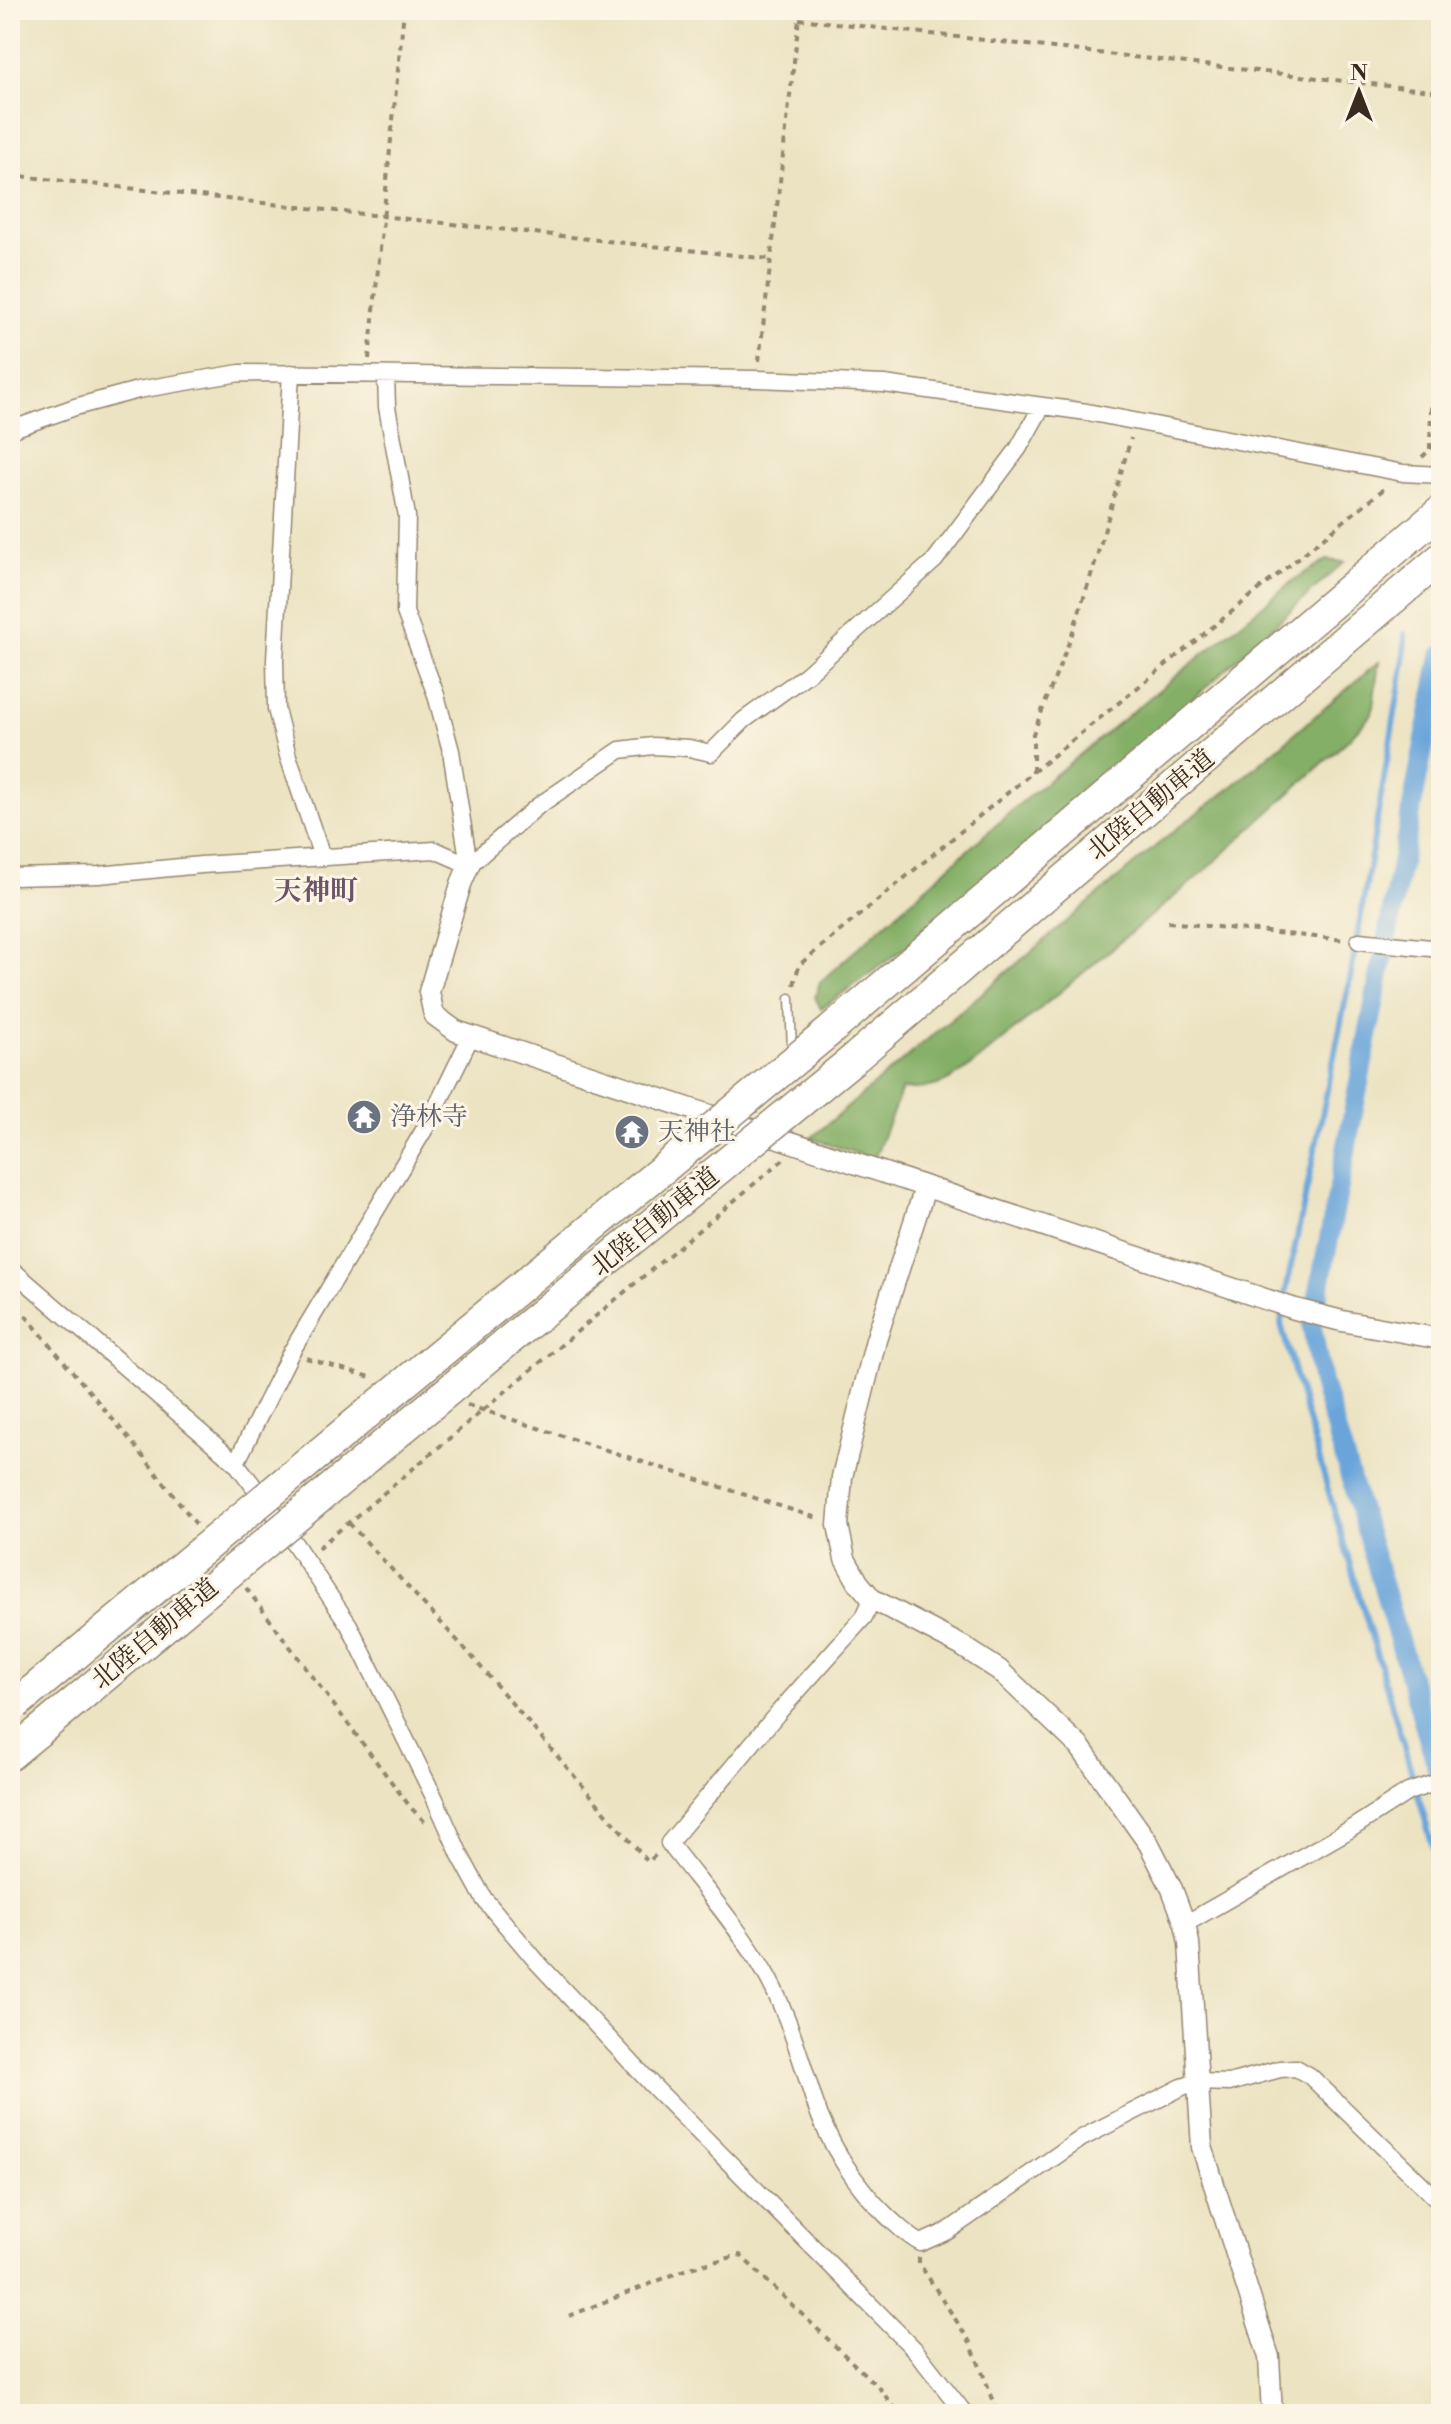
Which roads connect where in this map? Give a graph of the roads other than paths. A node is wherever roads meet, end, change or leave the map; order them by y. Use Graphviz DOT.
graph roads {
  1 [pos="291,373"];
  2 [pos="386,375"];
  3 [pos="1042,406"];
  4 [pos="10,430"];
  5 [pos="1441,475"];
  6 [pos="1441,511"];
  7 [pos="1441,558"];
  8 [pos="322,857"];
  9 [pos="469,865"];
  10 [pos="10,877"];
  11 [pos="1351,940"];
  12 [pos="1441,949"];
  13 [pos="790,998"];
  14 [pos="471,1036"];
  15 [pos="792,1071"];
  16 [pos="793,1100"];
  17 [pos="794,1114"];
  18 [pos="925,1188"];
  19 [pos="10,1268"];
  20 [pos="1441,1339"];
  21 [pos="236,1463"];
  22 [pos="872,1599"];
  23 [pos="10,1708"];
  24 [pos="10,1755"];
  25 [pos="1441,1781"];
  26 [pos="1185,1924"];
  27 [pos="1197,2082"];
  28 [pos="1441,2203"];
  29 [pos="965,2414"];
  30 [pos="1272,2414"];
  1 -- 2 [label="street"];
  1 -- 4 [label="street"];
  1 -- 8 [label="street"];
  2 -- 3 [label="street"];
  2 -- 9 [label="street"];
  3 -- 5 [label="street"];
  3 -- 9 [label="street"];
  6 -- 23 [label="highway, 北陸自動車道, bridge"];
  7 -- 24 [label="highway, 北陸自動車道, bridge"];
  8 -- 9 [label="street"];
  8 -- 10 [label="street"];
  9 -- 14 [label="street"];
  11 -- 12 [label="street"];
  13 -- 15 [label="lane"];
  14 -- 18 [label="street"];
  14 -- 21 [label="street"];
  16 -- 17 [label="lane"];
  18 -- 20 [label="street"];
  18 -- 22 [label="street"];
  19 -- 21 [label="street"];
  21 -- 29 [label="street"];
  22 -- 26 [label="street"];
  22 -- 27 [label="street"];
  25 -- 26 [label="street"];
  26 -- 27 [label="street"];
  27 -- 28 [label="street"];
  27 -- 30 [label="street"];
}
